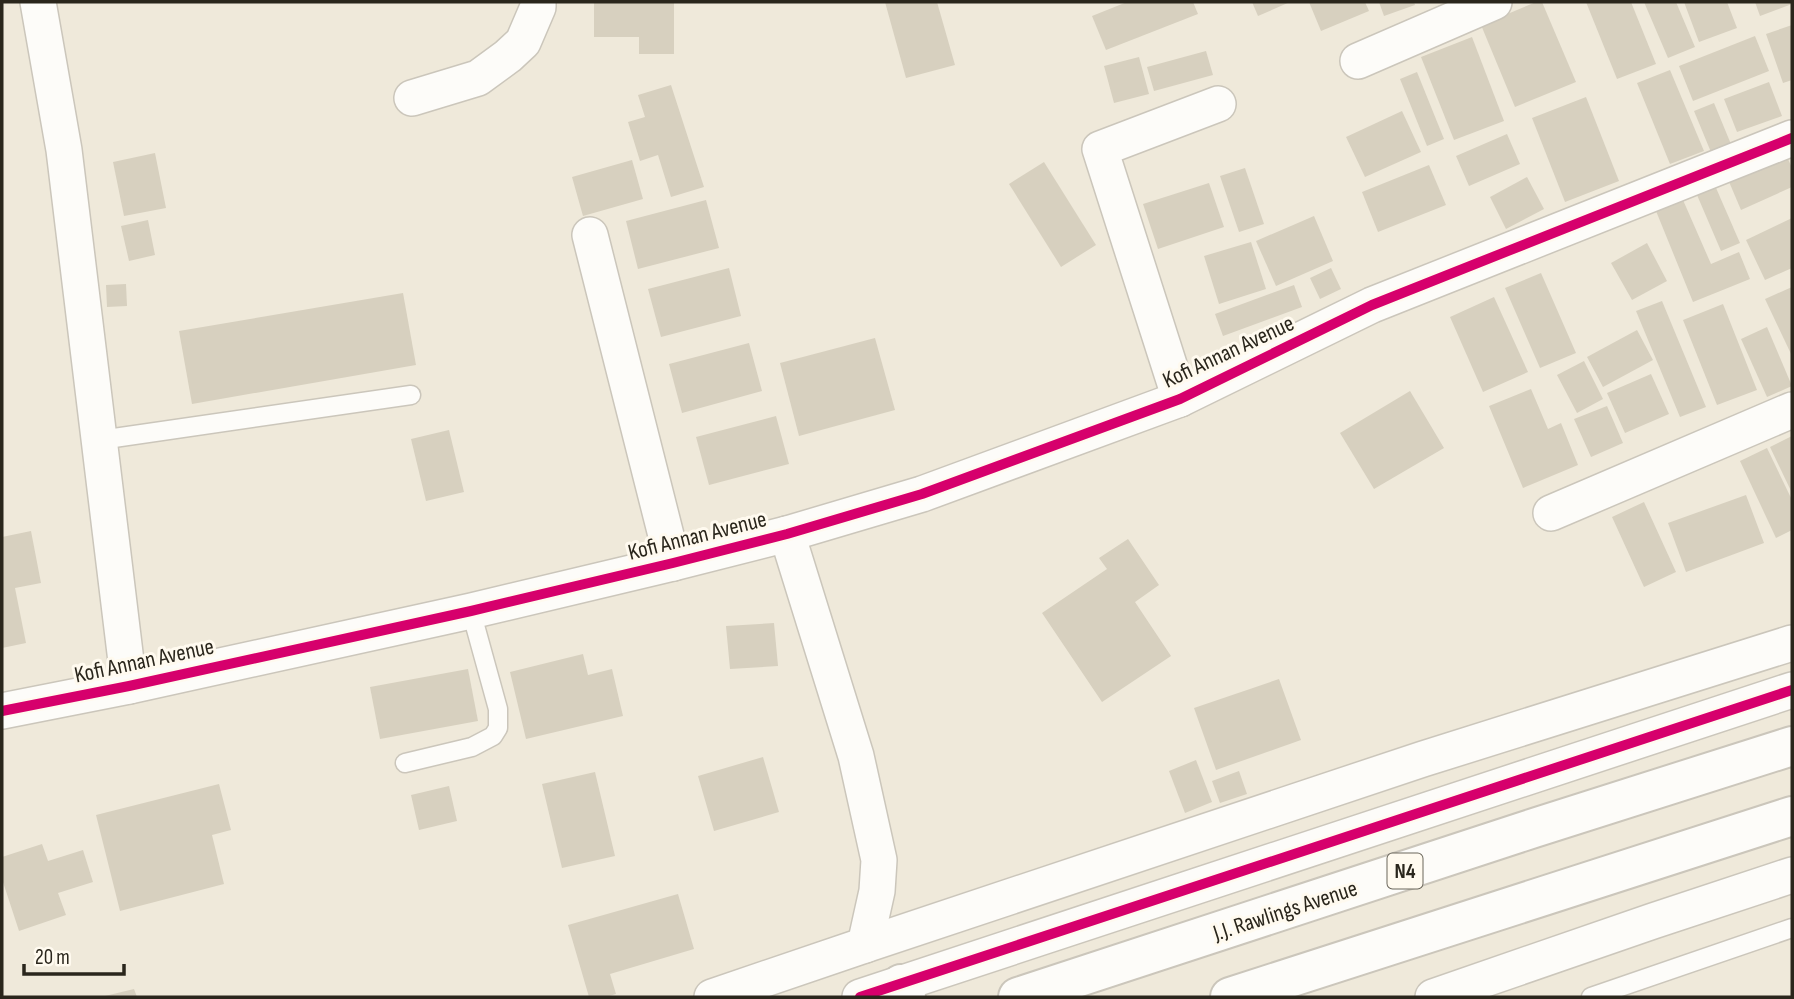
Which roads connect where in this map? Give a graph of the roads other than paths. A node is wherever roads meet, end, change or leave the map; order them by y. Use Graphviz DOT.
graph roads {
  1 [pos="38,2"];
  2 [pos="538,2"];
  3 [pos="1494,2"];
  4 [pos="1358,61"];
  5 [pos="412,98"];
  6 [pos="1218,104"];
  7 [pos="1792,138"];
  8 [pos="590,234"];
  9 [pos="411,395"];
  10 [pos="1180,399"];
  11 [pos="1792,410"];
  12 [pos="100,440"];
  13 [pos="1551,513"];
  14 [pos="787,534"];
  15 [pos="673,563"];
  16 [pos="471,611"];
  17 [pos="1792,643"];
  18 [pos="129,686"];
  19 [pos="1792,690"];
  20 [pos="2,710"];
  21 [pos="1792,746"];
  22 [pos="405,763"];
  23 [pos="1792,816"];
  24 [pos="1792,875"];
  25 [pos="1792,928"];
  26 [pos="865,945"];
  27 [pos="1488,988"];
  28 [pos="903,991"];
  29 [pos="712,997"];
  30 [pos="860,997"];
  31 [pos="1018,997"];
  32 [pos="1230,997"];
  33 [pos="1433,997"];
  34 [pos="1591,997"];
  1 -- 12 [label="street"];
  2 -- 5 [label="street"];
  3 -- 4 [label="street"];
  6 -- 10 [label="street"];
  7 -- 10 [label="street, Kofi Annan Avenue"];
  8 -- 15 [label="street"];
  9 -- 12 [label="lane"];
  10 -- 14 [label="street, Kofi Annan Avenue"];
  11 -- 13 [label="street"];
  12 -- 18 [label="street"];
  14 -- 15 [label="street, Kofi Annan Avenue"];
  14 -- 26 [label="street"];
  15 -- 16 [label="street, Kofi Annan Avenue"];
  16 -- 18 [label="street, Kofi Annan Avenue"];
  16 -- 22 [label="lane"];
  17 -- 26 [label="street"];
  18 -- 20 [label="street, Kofi Annan Avenue"];
  19 -- 28 [label="street"];
  21 -- 31 [label="highway, J.J. Rawlings Avenue / N4"];
  23 -- 32 [label="highway"];
  24 -- 27 [label="street"];
  25 -- 34 [label="lane"];
  26 -- 29 [label="street"];
  27 -- 33 [label="street"];
  28 -- 30 [label="street"];
}
